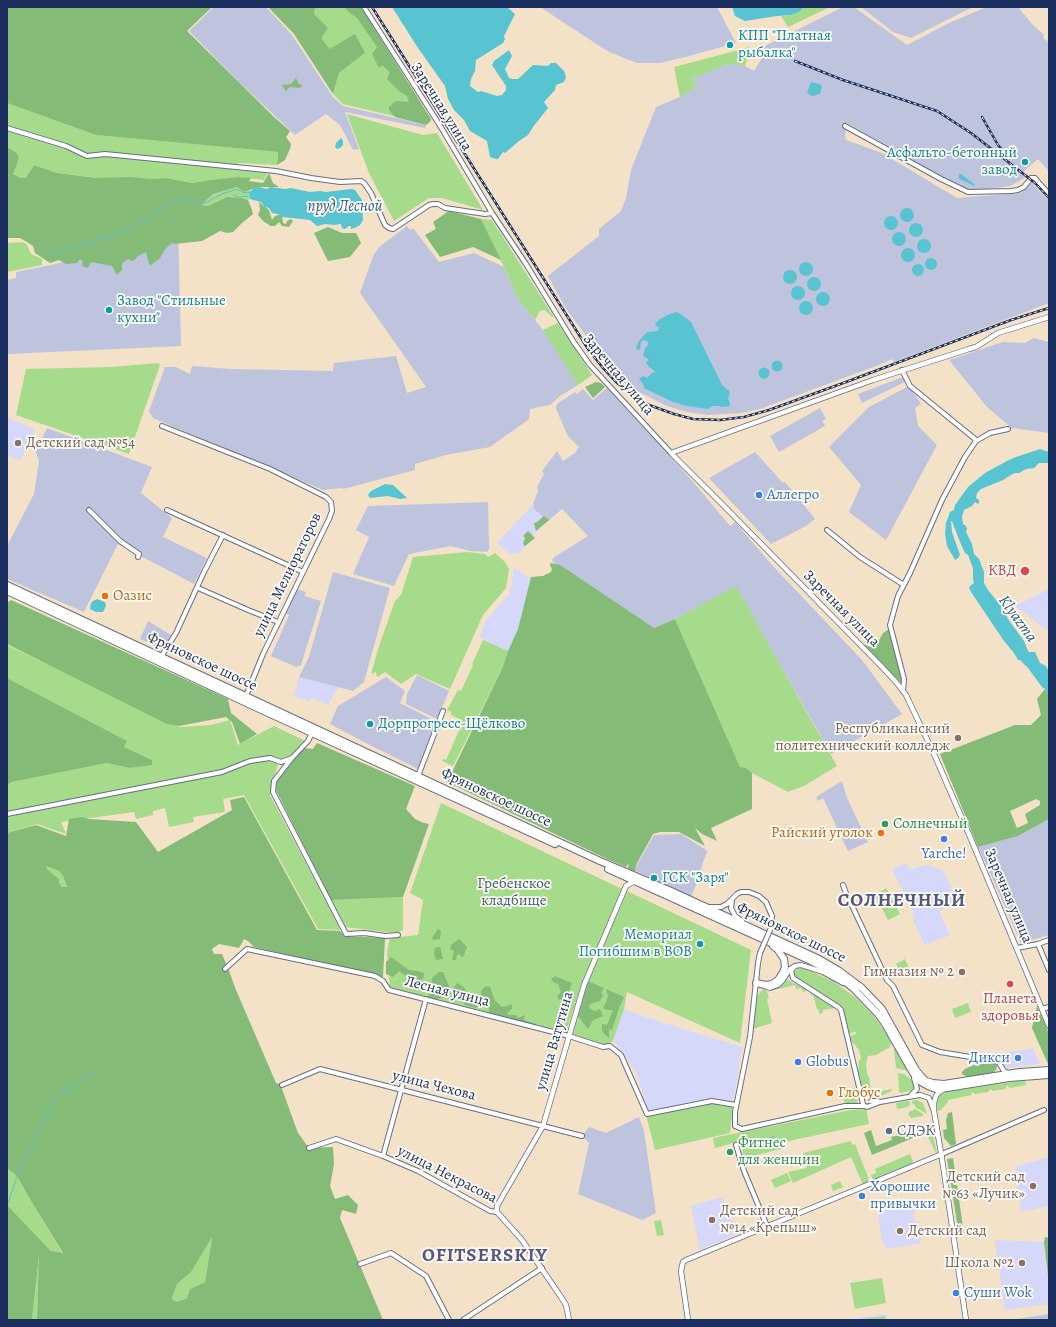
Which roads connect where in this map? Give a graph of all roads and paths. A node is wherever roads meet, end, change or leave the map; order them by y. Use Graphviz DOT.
graph roads {
  1 [pos="364,7"];
  2 [pos="845,126"];
  3 [pos="7,128"];
  4 [pos="1049,194"];
  5 [pos="492,213"];
  6 [pos="1049,317"];
  7 [pos="902,370"];
  8 [pos="162,426"];
  9 [pos="1008,429"];
  10 [pos="976,441"];
  11 [pos="671,453"];
  12 [pos="89,510"];
  13 [pos="166,510"];
  14 [pos="828,530"];
  15 [pos="223,536"];
  16 [pos="138,557"];
  17 [pos="303,572"];
  18 [pos="7,585"];
  19 [pos="904,585"];
  20 [pos="198,588"];
  21 [pos="7,591"];
  22 [pos="278,622"];
  23 [pos="161,657"];
  24 [pos="903,690"];
  25 [pos="246,696"];
  26 [pos="444,711"];
  27 [pos="312,734"];
  28 [pos="292,758"];
  29 [pos="418,776"];
  30 [pos="7,814"];
  31 [pos="625,876"];
  32 [pos="639,882"];
  33 [pos="843,885"];
  34 [pos="626,886"];
  35 [pos="734,896"];
  36 [pos="695,902"];
  37 [pos="398,935"];
  38 [pos="763,936"];
  39 [pos="1049,940"];
  40 [pos="1038,944"];
  41 [pos="1017,948"];
  42 [pos="795,966"];
  43 [pos="225,969"];
  44 [pos="1049,970"];
  45 [pos="783,980"];
  46 [pos="798,982"];
  47 [pos="756,983"];
  48 [pos="426,998"];
  49 [pos="864,998"];
  50 [pos="1049,1007"];
  51 [pos="1042,1009"];
  52 [pos="1049,1026"];
  53 [pos="569,1036"];
  54 [pos="995,1061"];
  55 [pos="1049,1070"];
  56 [pos="913,1074"];
  57 [pos="1009,1074"];
  58 [pos="1049,1075"];
  59 [pos="995,1076"];
  60 [pos="282,1085"];
  61 [pos="859,1086"];
  62 [pos="947,1088"];
  63 [pos="401,1090"];
  64 [pos="909,1096"];
  65 [pos="869,1101"];
  66 [pos="880,1102"];
  67 [pos="864,1105"];
  68 [pos="736,1106"];
  69 [pos="1044,1110"];
  70 [pos="934,1111"];
  71 [pos="543,1126"];
  72 [pos="582,1136"];
  73 [pos="736,1145"];
  74 [pos="309,1148"];
  75 [pos="942,1154"];
  76 [pos="383,1156"];
  77 [pos="497,1212"];
  78 [pos="766,1226"];
  79 [pos="360,1264"];
  80 [pos="542,1268"];
  81 [pos="449,1320"];
  82 [pos="463,1320"];
  83 [pos="569,1320"];
  84 [pos="688,1320"];
  85 [pos="966,1320"];
  1 -- 5 [label="street, Заречная улица"];
  2 -- 4 [label="street"];
  3 -- 5 [label="street"];
  5 -- 11 [label="street, Заречная улица"];
  6 -- 7 [label="street"];
  7 -- 10 [label="street"];
  7 -- 11 [label="street"];
  8 -- 17 [label="street, улица Мелиораторов"];
  9 -- 10 [label="street, Заречная улица"];
  10 -- 19 [label="street, Заречная улица"];
  11 -- 24 [label="street, Заречная улица"];
  12 -- 16 [label="street"];
  13 -- 15 [label="street"];
  14 -- 19 [label="street"];
  15 -- 17 [label="street"];
  15 -- 20 [label="street"];
  17 -- 22 [label="street, улица Мелиораторов"];
  18 -- 23 [label="main road, Фряновское шоссе"];
  19 -- 24 [label="street, Заречная улица"];
  20 -- 22 [label="street"];
  20 -- 23 [label="street"];
  21 -- 27 [label="main road, Фряновское шоссе"];
  22 -- 25 [label="street, улица Мелиораторов"];
  23 -- 25 [label="main road, Фряновское шоссе"];
  24 -- 41 [label="street, Заречная улица"];
  25 -- 29 [label="main road, Фряновское шоссе"];
  26 -- 29 [label="street"];
  27 -- 28 [label="street"];
  27 -- 31 [label="main road, Фряновское шоссе"];
  28 -- 30 [label="street"];
  28 -- 37 [label="street"];
  29 -- 36 [label="main road, Фряновское шоссе"];
  31 -- 32 [label="main road, Фряновское шоссе"];
  31 -- 34 [label="street"];
  32 -- 34 [label="street"];
  32 -- 38 [label="main road, Фряновское шоссе"];
  33 -- 54 [label="street"];
  34 -- 53 [label="street, улица Ватутина"];
  35 -- 36 [label="street"];
  35 -- 38 [label="street"];
  35 -- 47 [label="street, bridge"];
  36 -- 38 [label="main road, Фряновское шоссе"];
  38 -- 47 [label="main road"];
  38 -- 49 [label="main road, Фряновское шоссе"];
  38 -- 59 [label="main road, Фряновское шоссе"];
  39 -- 40 [label="street"];
  40 -- 41 [label="street"];
  40 -- 44 [label="street"];
  41 -- 51 [label="street, Заречная улица"];
  42 -- 45 [label="street"];
  42 -- 46 [label="street"];
  42 -- 49 [label="street"];
  43 -- 48 [label="street, Лесная улица"];
  45 -- 46 [label="street"];
  45 -- 47 [label="street"];
  46 -- 61 [label="street"];
  47 -- 68 [label="street"];
  48 -- 53 [label="street, Лесная улица"];
  48 -- 63 [label="street"];
  49 -- 56 [label="main road, Фряновское шоссе"];
  50 -- 51 [label="street"];
  51 -- 52 [label="street, Заречная улица"];
  53 -- 68 [label="street, Лесная улица"];
  53 -- 71 [label="street, улица Ватутина"];
  54 -- 57 [label="street"];
  54 -- 59 [label="street"];
  55 -- 57 [label="main road"];
  56 -- 62 [label="main road"];
  56 -- 64 [label="street"];
  57 -- 59 [label="main road"];
  58 -- 62 [label="main road"];
  60 -- 63 [label="street, улица Чехова"];
  61 -- 65 [label="street"];
  61 -- 67 [label="street"];
  62 -- 70 [label="street"];
  63 -- 71 [label="street, улица Чехова"];
  63 -- 76 [label="street"];
  64 -- 66 [label="street"];
  64 -- 70 [label="street"];
  65 -- 66 [label="street"];
  65 -- 67 [label="street"];
  66 -- 67 [label="street"];
  67 -- 68 [label="street"];
  69 -- 75 [label="street"];
  70 -- 75 [label="street"];
  71 -- 72 [label="street, улица Чехова"];
  71 -- 77 [label="street, улица Ватутина"];
  73 -- 78 [label="street"];
  74 -- 76 [label="street, улица Некрасова"];
  75 -- 78 [label="street"];
  75 -- 85 [label="street"];
  76 -- 77 [label="street, улица Некрасова"];
  77 -- 80 [label="street, улица Некрасова"];
  78 -- 84 [label="street"];
  79 -- 81 [label="street"];
  80 -- 82 [label="street"];
  80 -- 83 [label="street, улица Некрасова"];
}
